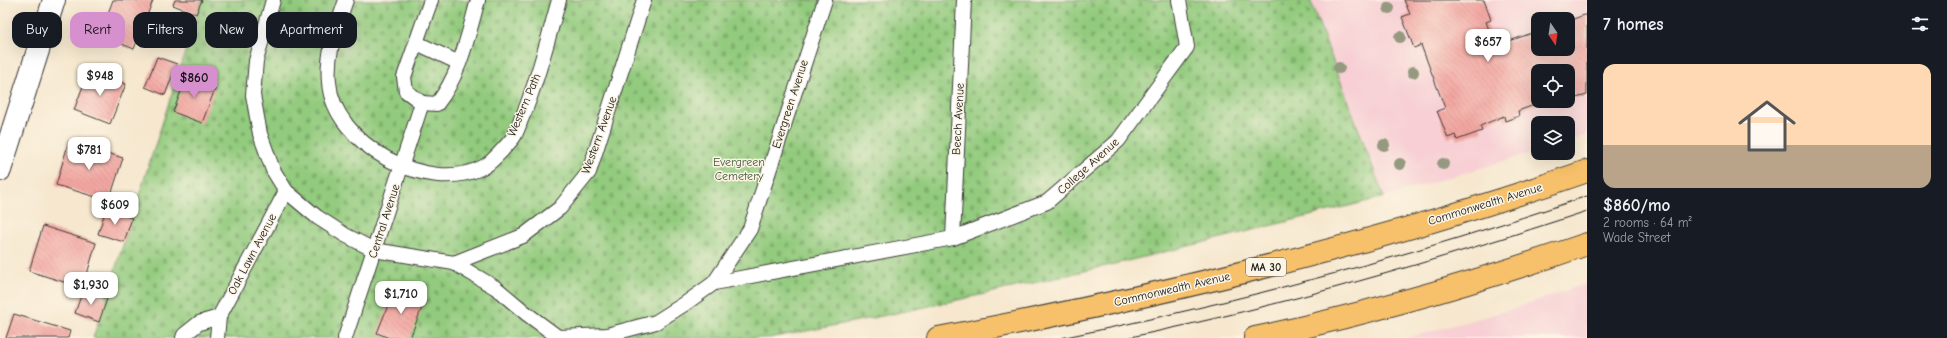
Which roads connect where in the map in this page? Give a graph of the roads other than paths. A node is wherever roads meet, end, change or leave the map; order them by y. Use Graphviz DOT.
graph roads {
  1 [pos="54,0"];
  2 [pos="273,0"];
  3 [pos="346,0"];
  4 [pos="431,0"];
  5 [pos="478,0"];
  6 [pos="559,0"];
  7 [pos="644,0"];
  8 [pos="825,0"];
  9 [pos="964,0"];
  10 [pos="1179,0"];
  11 [pos="416,43"];
  12 [pos="459,63"];
  13 [pos="422,103"];
  14 [pos="402,166"];
  15 [pos="0,170"];
  16 [pos="1587,171"];
  17 [pos="286,191"];
  18 [pos="953,238"];
  19 [pos="1587,244"];
  20 [pos="374,250"];
  21 [pos="454,263"];
  22 [pos="714,283"];
  23 [pos="219,317"];
  24 [pos="183,338"];
  25 [pos="218,338"];
  26 [pos="345,338"];
  27 [pos="938,338"];
  28 [pos="1255,338"];
  1 -- 15 [label="street"];
  2 -- 17 [label="lane"];
  3 -- 14 [label="lane, Western Path"];
  4 -- 11 [label="lane"];
  5 -- 12 [label="lane"];
  6 -- 14 [label="lane, Western Path"];
  7 -- 21 [label="lane, Western Avenue"];
  8 -- 22 [label="lane, Evergreen Avenue"];
  9 -- 18 [label="lane, Beech Avenue"];
  10 -- 18 [label="lane, College Avenue"];
  11 -- 12 [label="lane"];
  11 -- 13 [label="lane"];
  12 -- 13 [label="lane"];
  13 -- 14 [label="lane, Central Avenue"];
  14 -- 20 [label="lane, Central Avenue"];
  16 -- 27 [label="main road, Commonwealth Avenue / MA 30"];
  17 -- 20 [label="lane"];
  17 -- 23 [label="lane, Oak Lawn Avenue"];
  18 -- 22 [label="lane, College Avenue"];
  19 -- 28 [label="main road"];
  20 -- 21 [label="lane"];
  20 -- 26 [label="lane, Central Avenue"];
  21 -- 22 [label="lane, Evergreen Avenue"];
  23 -- 24 [label="lane"];
  23 -- 25 [label="lane, Oak Lawn Avenue"];
}
